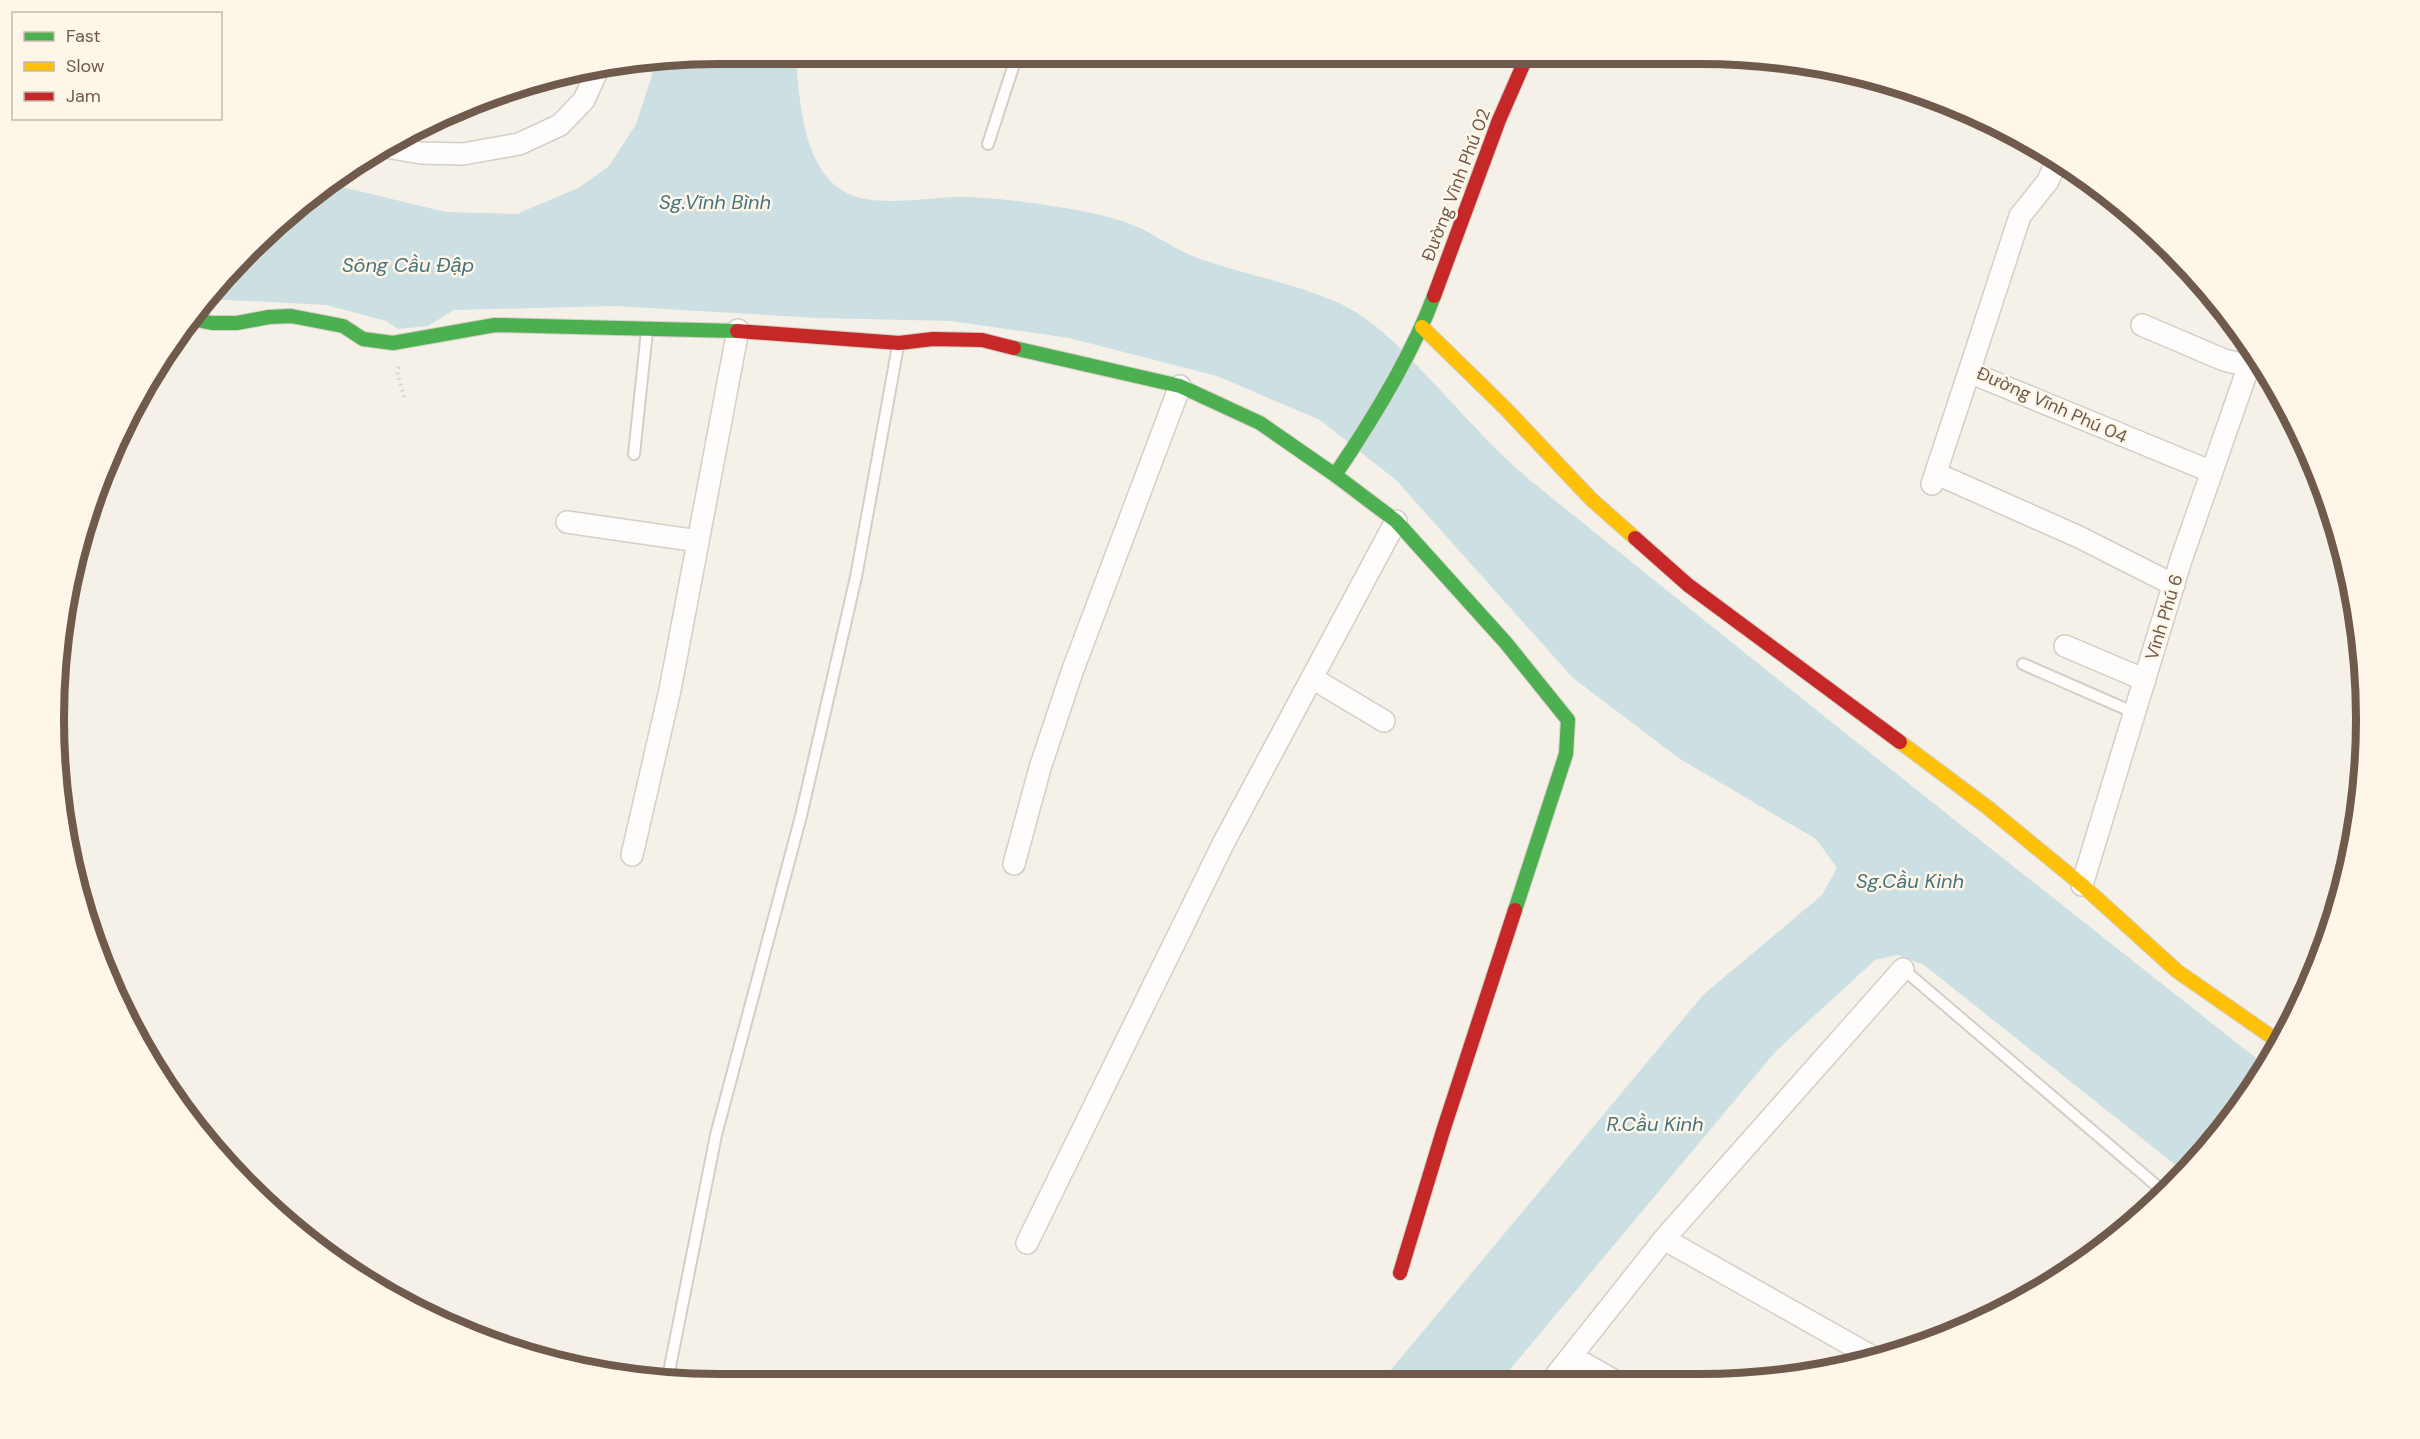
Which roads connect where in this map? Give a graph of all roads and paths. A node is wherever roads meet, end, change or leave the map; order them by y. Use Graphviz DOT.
graph roads {
  1 [pos="1014,64"];
  2 [pos="1524,64"];
  3 [pos="595,77"];
  4 [pos="988,144"];
  5 [pos="398,149"];
  6 [pos="2053,168"];
  7 [pos="200,321"];
  8 [pos="2142,325"];
  9 [pos="1422,327"];
  10 [pos="647,328"];
  11 [pos="738,330"];
  12 [pos="898,343"];
  13 [pos="2247,358"];
  14 [pos="2250,364"];
  15 [pos="1969,372"];
  16 [pos="1180,386"];
  17 [pos="634,454"];
  18 [pos="2212,472"];
  19 [pos="1335,475"];
  20 [pos="1396,521"];
  21 [pos="567,522"];
  22 [pos="698,541"];
  23 [pos="2174,585"];
  24 [pos="2065,646"];
  25 [pos="2023,664"];
  26 [pos="1312,678"];
  27 [pos="2145,680"];
  28 [pos="2134,713"];
  29 [pos="1384,721"];
  30 [pos="632,855"];
  31 [pos="1014,864"];
  32 [pos="2082,885"];
  33 [pos="1903,969"];
  34 [pos="2273,1038"];
  35 [pos="2159,1188"];
  36 [pos="1664,1239"];
  37 [pos="1027,1243"];
  38 [pos="1400,1273"];
  39 [pos="1866,1353"];
  40 [pos="1571,1356"];
  41 [pos="669,1372"];
  42 [pos="1556,1375"];
  43 [pos="1604,1375"];
  1 -- 4 [label="lane"];
  2 -- 9 [label="street, Đường Vĩnh Phú 02"];
  3 -- 5 [label="street"];
  6 -- 15 [label="street, Đường Vĩnh Phú 04"];
  7 -- 10 [label="street"];
  8 -- 13 [label="street"];
  9 -- 19 [label="street, Đường Vĩnh Phú 02"];
  9 -- 32 [label="street"];
  10 -- 11 [label="street"];
  10 -- 17 [label="lane"];
  11 -- 12 [label="street"];
  11 -- 22 [label="street"];
  12 -- 16 [label="street"];
  12 -- 41 [label="lane"];
  14 -- 18 [label="street, Vĩnh Phú 6"];
  15 -- 18 [label="street, Đường Vĩnh Phú 04"];
  15 -- 23 [label="street"];
  16 -- 19 [label="street"];
  16 -- 31 [label="street"];
  18 -- 23 [label="street, Vĩnh Phú 6"];
  19 -- 20 [label="street"];
  20 -- 26 [label="street"];
  20 -- 38 [label="street"];
  21 -- 22 [label="street"];
  22 -- 30 [label="street"];
  23 -- 27 [label="street, Vĩnh Phú 6"];
  24 -- 27 [label="street"];
  25 -- 28 [label="lane"];
  26 -- 29 [label="street"];
  26 -- 37 [label="street"];
  27 -- 28 [label="street, Vĩnh Phú 6"];
  28 -- 32 [label="street, Vĩnh Phú 6"];
  32 -- 34 [label="street"];
  33 -- 35 [label="lane"];
  33 -- 36 [label="street"];
  36 -- 39 [label="street"];
  36 -- 40 [label="street"];
  40 -- 42 [label="street"];
  40 -- 43 [label="street"];
}
